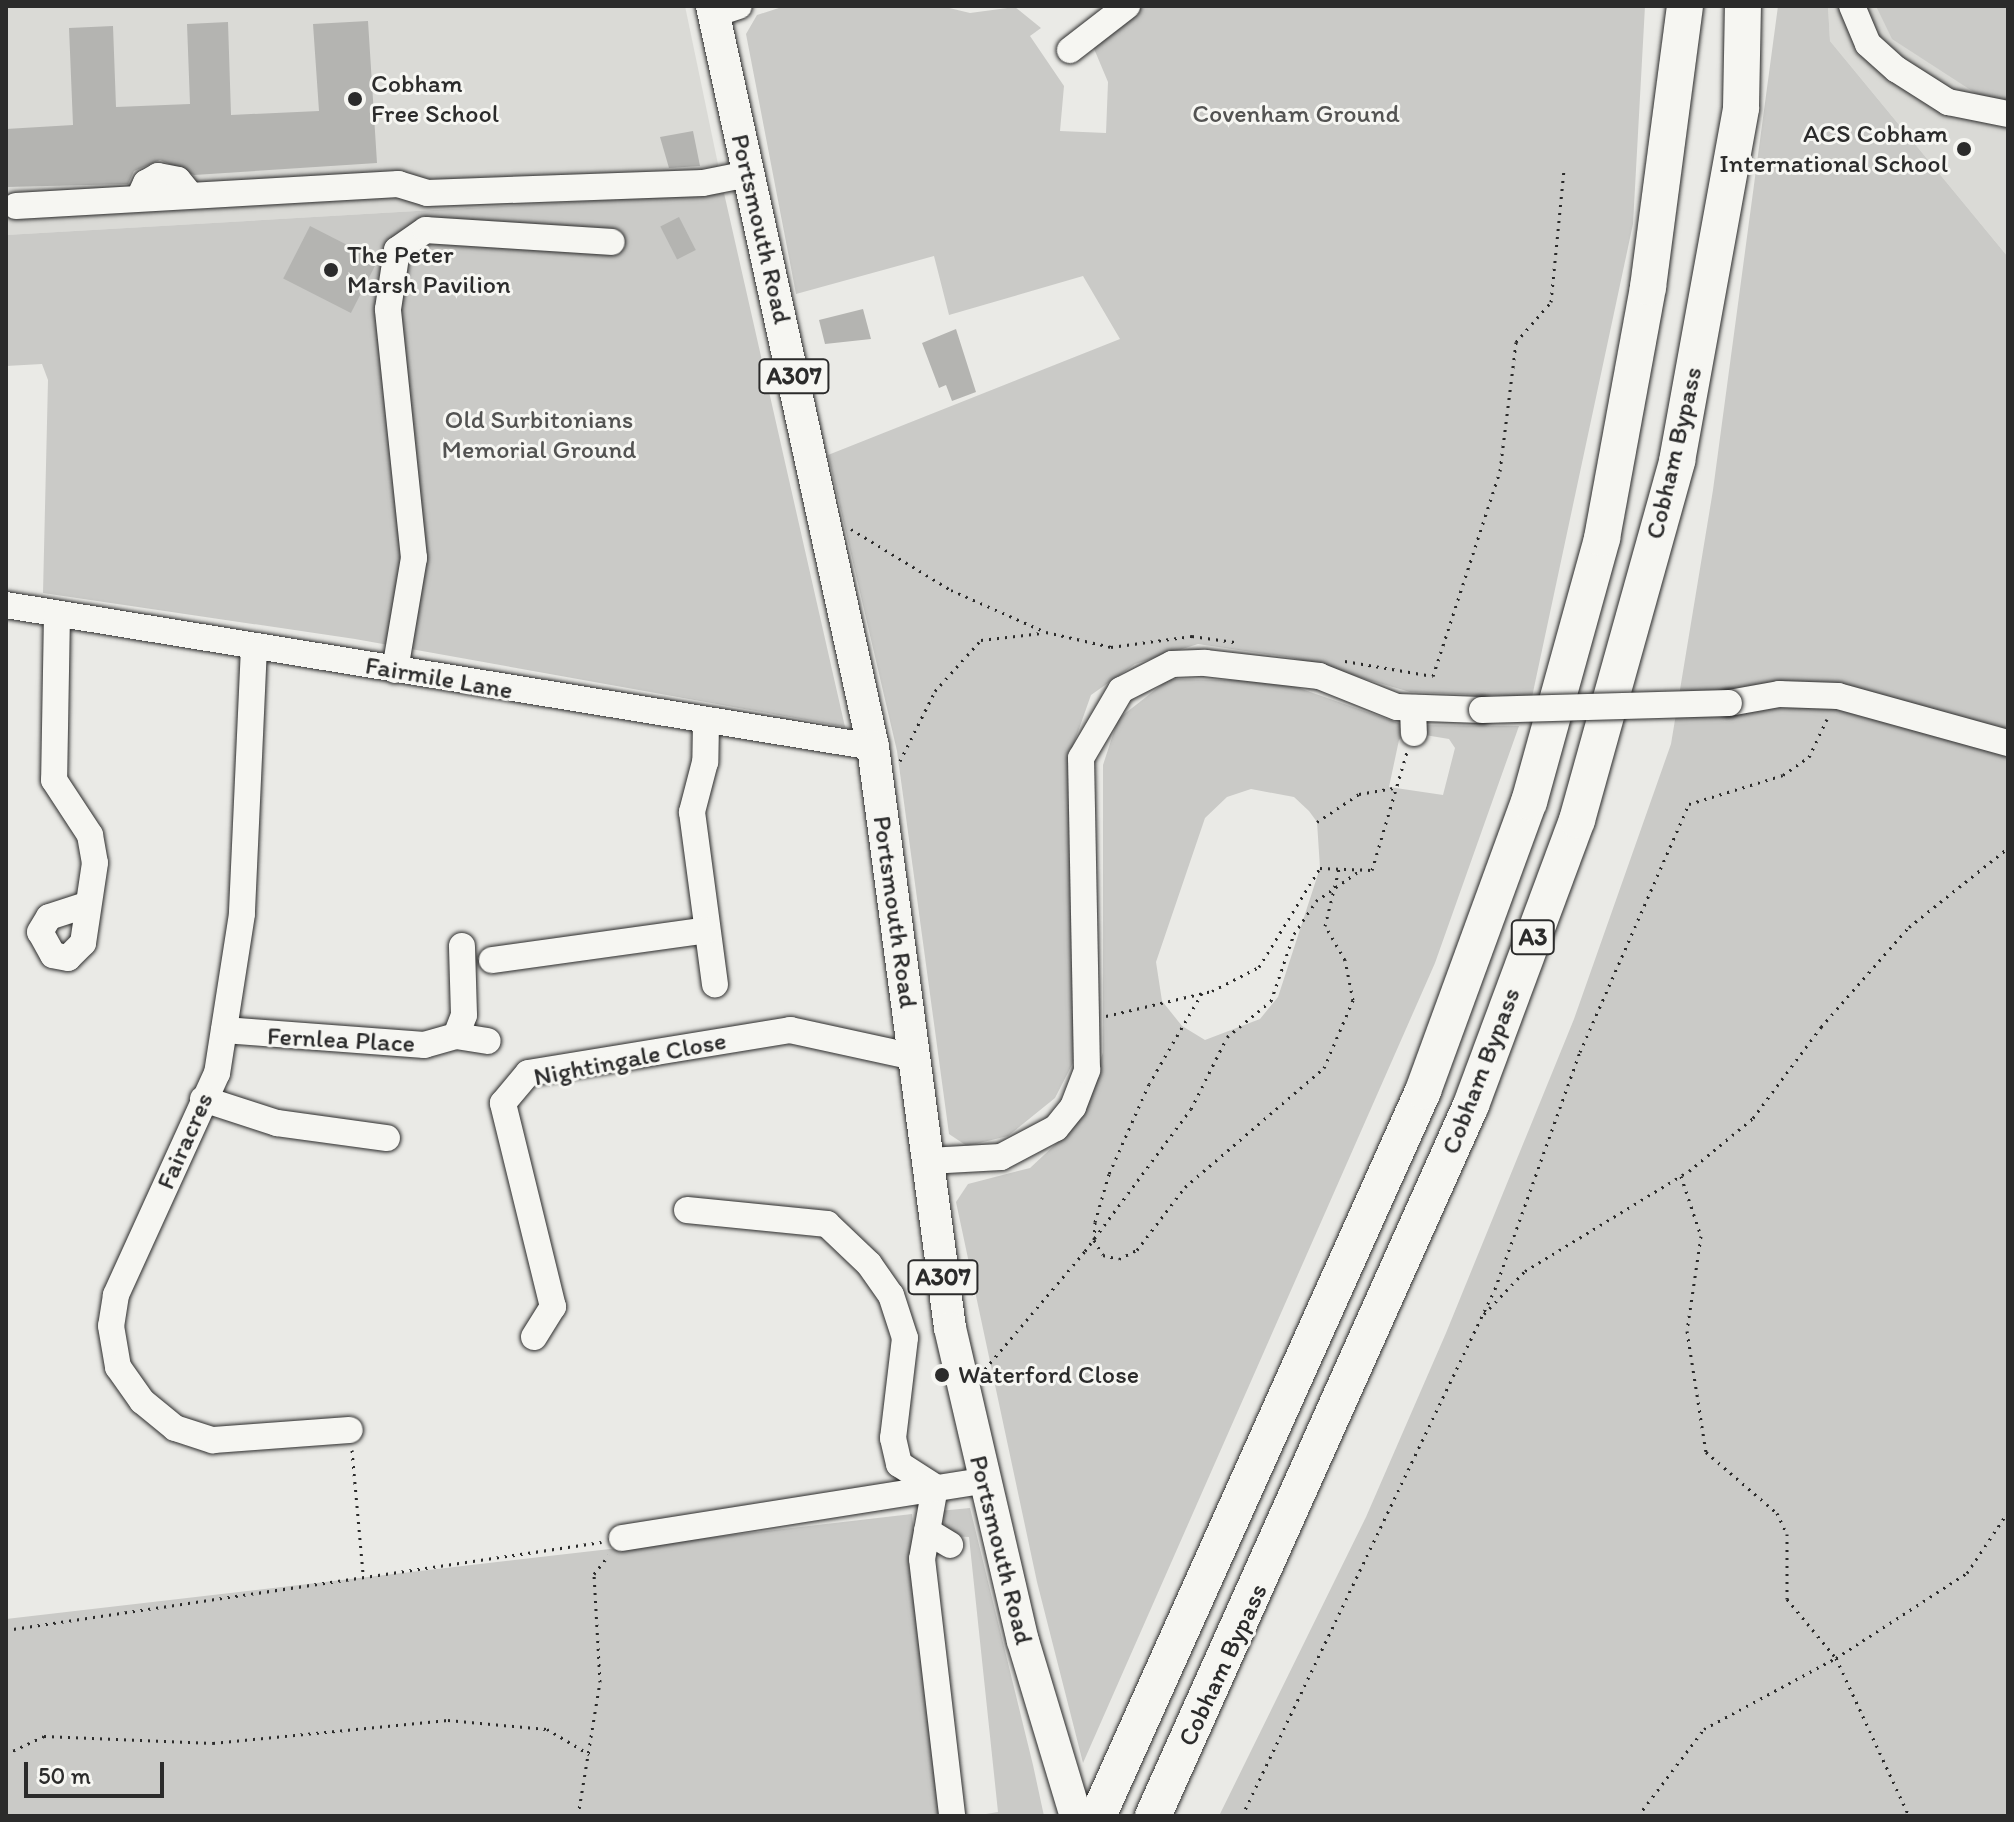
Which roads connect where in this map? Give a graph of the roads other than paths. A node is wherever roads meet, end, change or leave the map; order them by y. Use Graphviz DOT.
graph roads {
  1 [pos="1127,6"];
  2 [pos="1685,6"];
  3 [pos="1743,6"];
  4 [pos="1852,6"];
  5 [pos="722,9"];
  6 [pos="1070,50"];
  7 [pos="2008,114"];
  8 [pos="748,174"];
  9 [pos="16,206"];
  10 [pos="612,242"];
  11 [pos="6,605"];
  12 [pos="57,614"];
  13 [pos="254,647"];
  14 [pos="395,670"];
  15 [pos="706,723"];
  16 [pos="2008,743"];
  17 [pos="873,747"];
  18 [pos="85,905"];
  19 [pos="707,930"];
  20 [pos="462,946"];
  21 [pos="492,960"];
  22 [pos="715,984"];
  23 [pos="224,1030"];
  24 [pos="456,1036"];
  25 [pos="488,1041"];
  26 [pos="914,1057"];
  27 [pos="203,1099"];
  28 [pos="387,1138"];
  29 [pos="928,1161"];
  30 [pos="687,1210"];
  31 [pos="534,1337"];
  32 [pos="350,1430"];
  33 [pos="982,1481"];
  34 [pos="935,1487"];
  35 [pos="927,1531"];
  36 [pos="622,1538"];
  37 [pos="950,1545"];
  38 [pos="1082,1809"];
  39 [pos="952,1816"];
  40 [pos="1153,1816"];
  1 -- 6 [label="street"];
  2 -- 38 [label="highway, Cobham Bypass / A3"];
  3 -- 40 [label="highway, Cobham Bypass / A3"];
  4 -- 7 [label="street"];
  5 -- 8 [label="main road, Portsmouth Road / A307"];
  8 -- 9 [label="street"];
  8 -- 17 [label="main road, Portsmouth Road / A307"];
  10 -- 14 [label="street"];
  11 -- 12 [label="street, Fairmile Lane"];
  12 -- 13 [label="street, Fairmile Lane"];
  12 -- 18 [label="street"];
  13 -- 14 [label="street, Fairmile Lane"];
  13 -- 23 [label="street, Fairacres"];
  14 -- 15 [label="street, Fairmile Lane"];
  15 -- 17 [label="street, Fairmile Lane"];
  15 -- 19 [label="street"];
  16 -- 29 [label="street, bridge"];
  17 -- 26 [label="main road, Portsmouth Road / A307"];
  19 -- 21 [label="street"];
  19 -- 22 [label="street"];
  20 -- 24 [label="street"];
  23 -- 24 [label="street, Fernlea Place"];
  23 -- 27 [label="street, Fairacres"];
  24 -- 25 [label="street, Fernlea Place"];
  26 -- 29 [label="main road, Portsmouth Road / A307"];
  26 -- 31 [label="street, Nightingale Close"];
  27 -- 28 [label="street"];
  27 -- 32 [label="street, Fairacres"];
  29 -- 33 [label="main road, Portsmouth Road / A307"];
  30 -- 34 [label="street"];
  33 -- 34 [label="street"];
  33 -- 38 [label="main road, Portsmouth Road / A307"];
  34 -- 35 [label="street"];
  34 -- 36 [label="street"];
  35 -- 37 [label="street"];
  35 -- 39 [label="street"];
}
